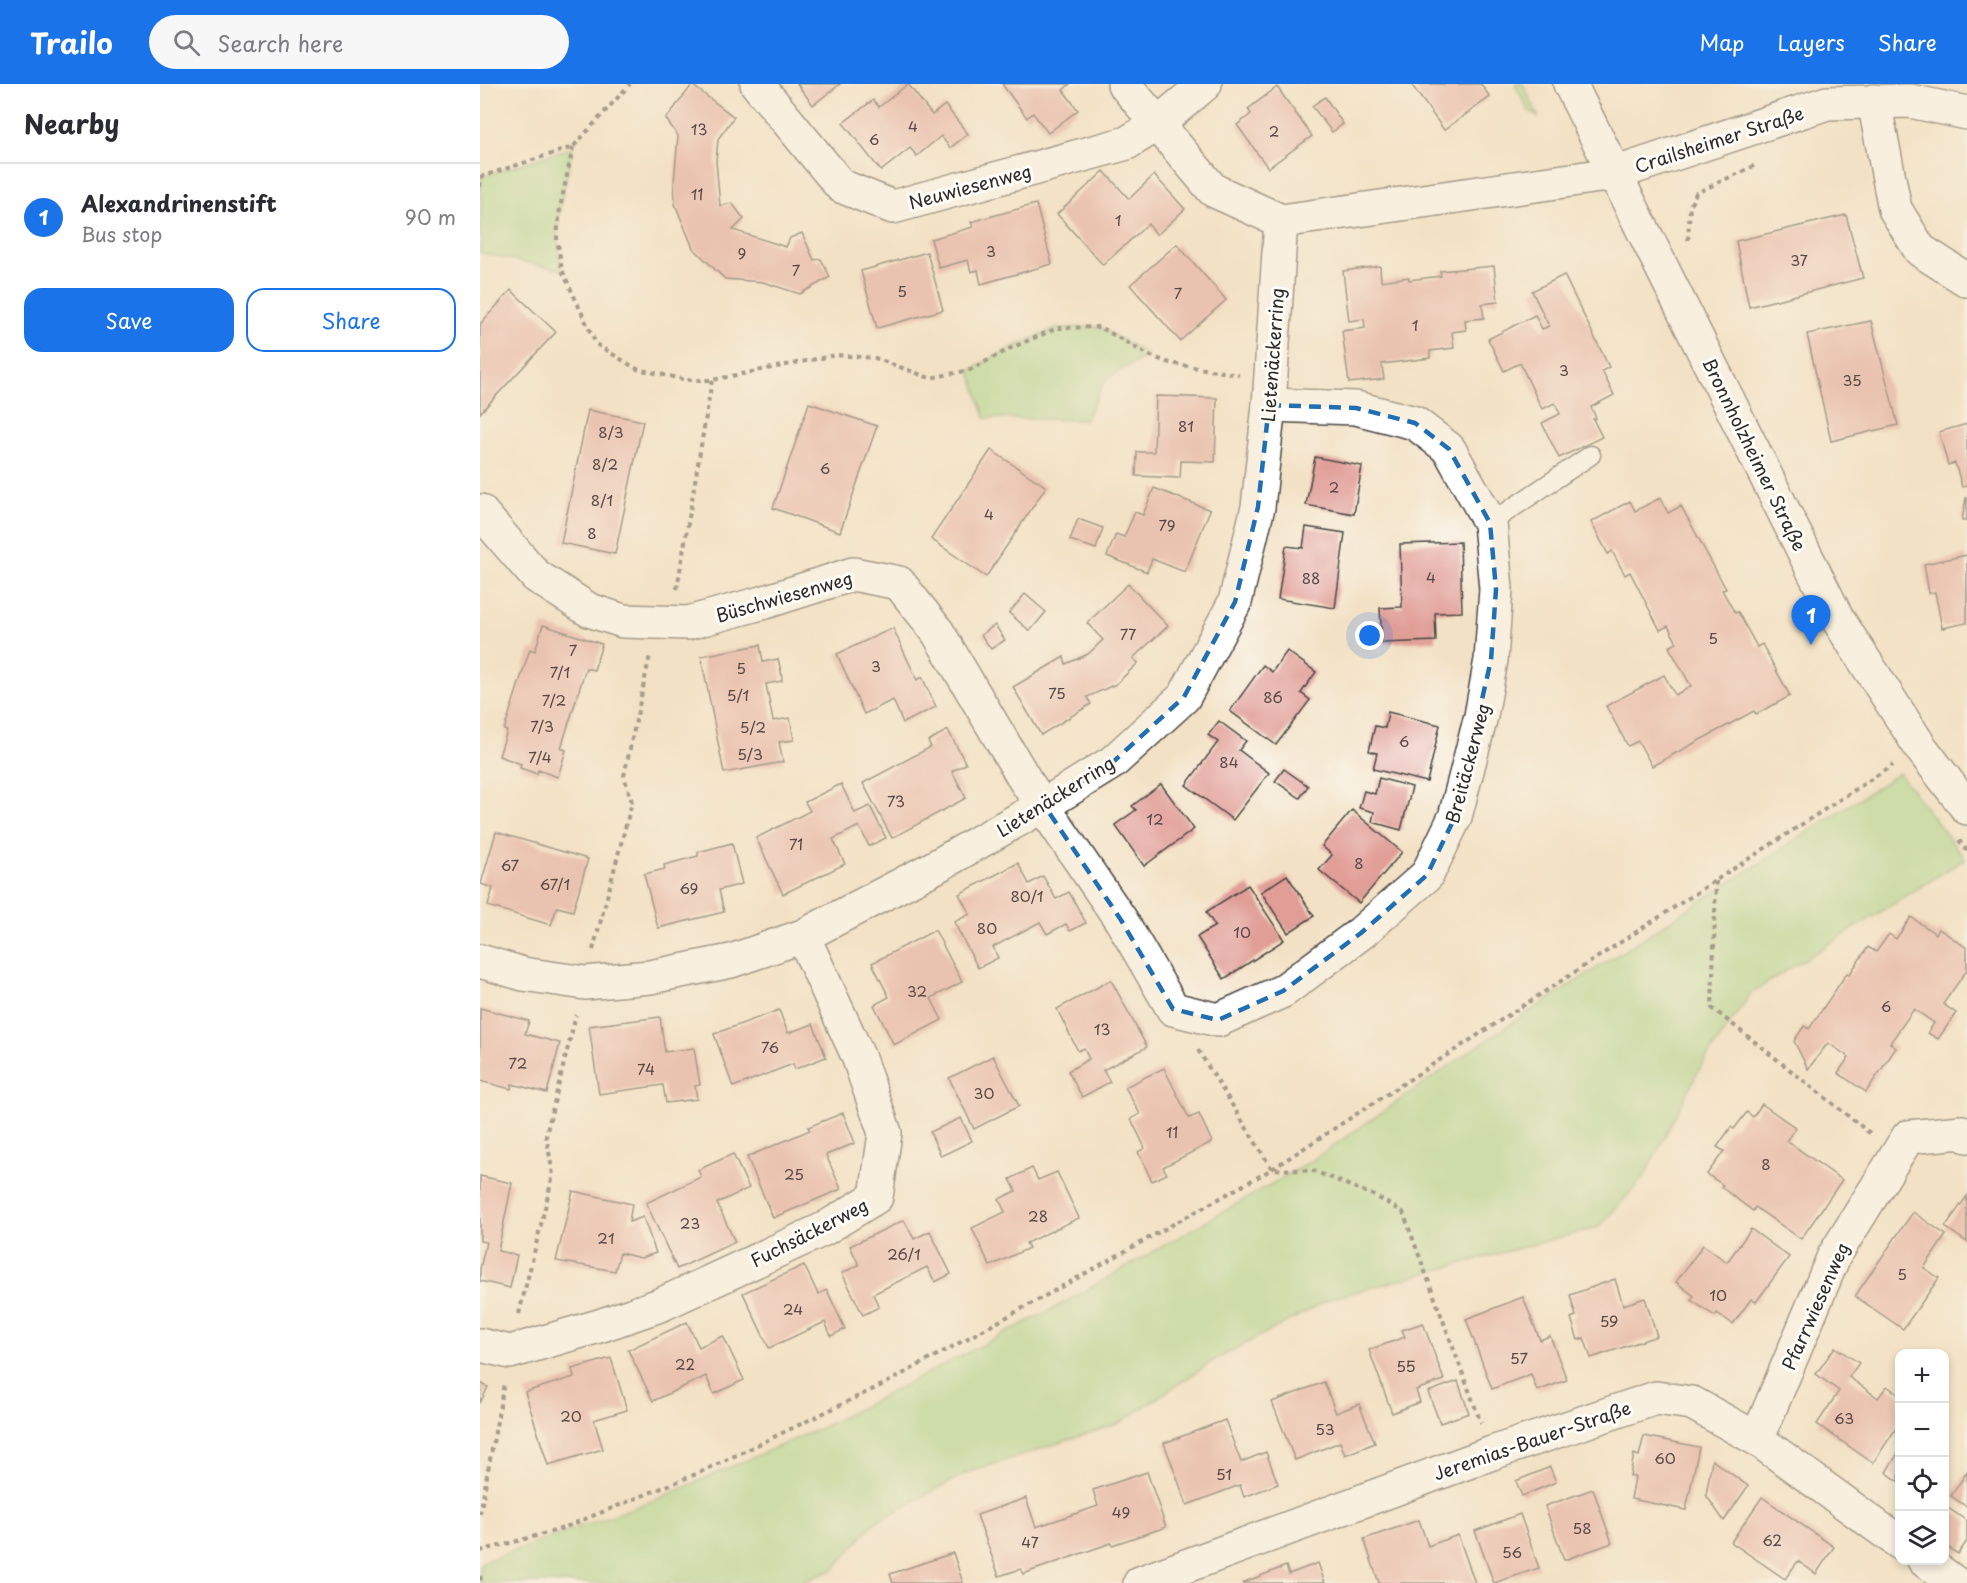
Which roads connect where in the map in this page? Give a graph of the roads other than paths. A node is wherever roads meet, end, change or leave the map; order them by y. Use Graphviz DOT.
graph roads {
  1 [pos="757,84"];
  2 [pos="1124,84"];
  3 [pos="1205,84"];
  4 [pos="1570,84"];
  5 [pos="1825,94"];
  6 [pos="1874,101"];
  7 [pos="1967,113"];
  8 [pos="1156,124"];
  9 [pos="1614,174"];
  10 [pos="1281,220"];
  11 [pos="1967,280"];
  12 [pos="1270,393"];
  13 [pos="1591,455"];
  14 [pos="480,511"];
  15 [pos="1490,523"];
  16 [pos="1044,805"];
  17 [pos="1967,808"];
  18 [pos="803,936"];
  19 [pos="480,961"];
  20 [pos="1967,1136"];
  21 [pos="495,1349"];
  22 [pos="1756,1439"];
  23 [pos="1895,1540"];
  24 [pos="1931,1565"];
  25 [pos="1140,1583"];
  26 [pos="1955,1583"];
  1 -- 8 [label="street, Neuwiesenweg"];
  2 -- 8 [label="street"];
  3 -- 8 [label="street, Neuwiesenweg"];
  4 -- 9 [label="street, Bronnholzheimer Straße"];
  5 -- 6 [label="street, Crailsheimer Straße"];
  5 -- 9 [label="street, Crailsheimer Straße"];
  6 -- 7 [label="street, Crailsheimer Straße"];
  6 -- 11 [label="street"];
  8 -- 10 [label="street"];
  9 -- 10 [label="street"];
  9 -- 17 [label="street, Bronnholzheimer Straße"];
  10 -- 12 [label="street, Lietenäckerring"];
  12 -- 15 [label="street, Breitäckerweg"];
  12 -- 16 [label="street, Lietenäckerring"];
  13 -- 15 [label="lane"];
  14 -- 16 [label="street, Büschwiesenweg"];
  15 -- 16 [label="street, Breitäckerweg"];
  16 -- 18 [label="street, Lietenäckerring"];
  18 -- 19 [label="street, Lietenäckerring"];
  18 -- 21 [label="street, Fuchsäckerweg"];
  20 -- 22 [label="street, Pfarrwiesenweg"];
  22 -- 23 [label="street, Jeremias-Bauer-Straße"];
  22 -- 25 [label="street, Jeremias-Bauer-Straße"];
  24 -- 26 [label="street"];
}
